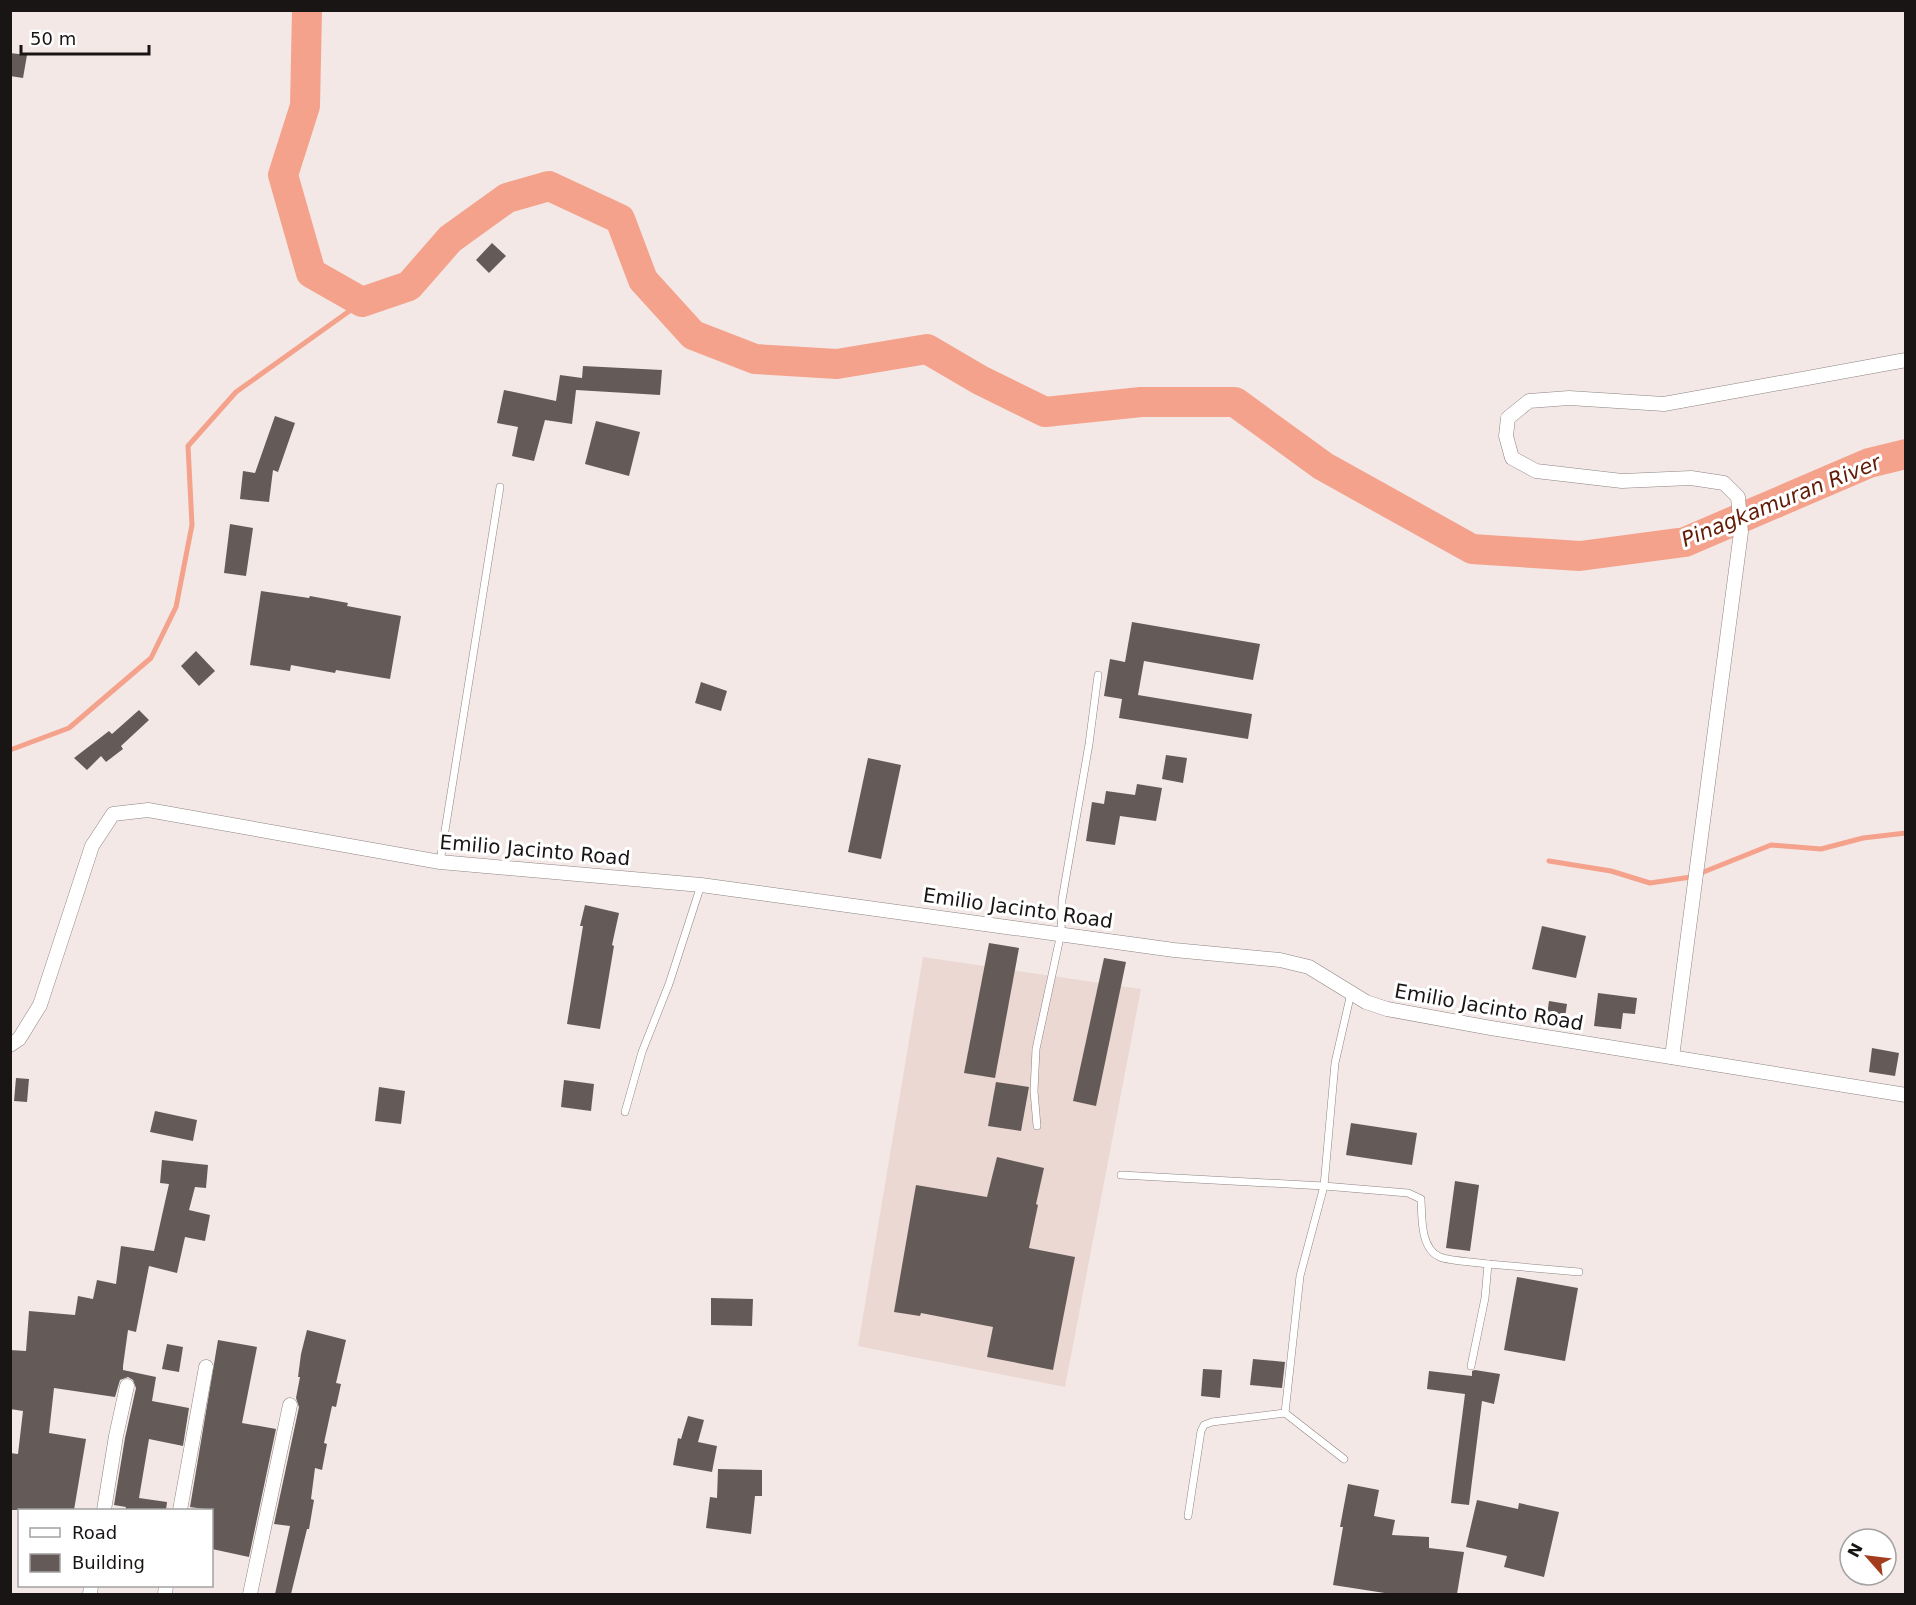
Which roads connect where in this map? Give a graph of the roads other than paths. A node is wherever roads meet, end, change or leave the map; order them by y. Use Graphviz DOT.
graph roads {
  1 [pos="1905,360"];
  2 [pos="500,488"];
  3 [pos="1098,675"];
  4 [pos="440,862"];
  5 [pos="701,885"];
  6 [pos="1061,933"];
  7 [pos="1351,993"];
  8 [pos="10,1045"];
  9 [pos="1672,1057"];
  10 [pos="1905,1095"];
  11 [pos="625,1112"];
  12 [pos="1037,1126"];
  13 [pos="1121,1175"];
  14 [pos="1324,1186"];
  15 [pos="1488,1263"];
  16 [pos="1579,1272"];
  17 [pos="1471,1366"];
  18 [pos="206,1367"];
  19 [pos="127,1386"];
  20 [pos="290,1405"];
  21 [pos="1285,1413"];
  22 [pos="1344,1459"];
  23 [pos="104,1509"];
  24 [pos="180,1509"];
  25 [pos="1188,1516"];
  26 [pos="250,1594"];
  1 -- 9 [label="street"];
  2 -- 4 [label="lane"];
  3 -- 6 [label="lane"];
  4 -- 5 [label="street, Emilio Jacinto Road"];
  4 -- 8 [label="street, Emilio Jacinto Road"];
  5 -- 6 [label="street, Emilio Jacinto Road"];
  5 -- 11 [label="lane"];
  6 -- 7 [label="street, Emilio Jacinto Road"];
  6 -- 12 [label="lane"];
  7 -- 9 [label="street, Emilio Jacinto Road"];
  7 -- 14 [label="lane"];
  9 -- 10 [label="street, Emilio Jacinto Road"];
  13 -- 14 [label="lane"];
  14 -- 15 [label="lane"];
  14 -- 21 [label="lane"];
  15 -- 16 [label="lane"];
  15 -- 17 [label="lane"];
  18 -- 24 [label="street"];
  19 -- 23 [label="street"];
  20 -- 26 [label="street"];
  21 -- 22 [label="lane"];
  21 -- 25 [label="lane"];
}
